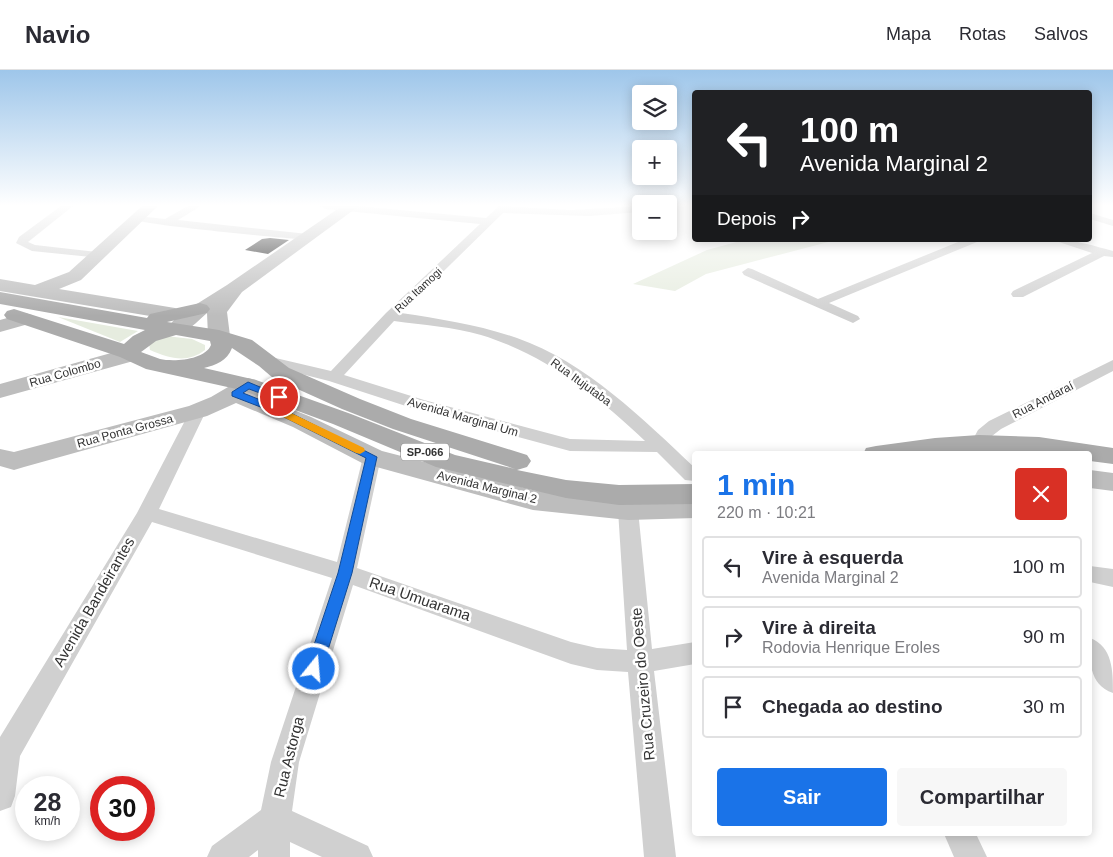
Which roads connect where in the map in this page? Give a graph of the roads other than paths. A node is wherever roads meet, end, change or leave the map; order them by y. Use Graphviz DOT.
graph roads {
  1 [pos="22,243"];
  2 [pos="116,243"];
  3 [pos="128,243"];
  4 [pos="301,243"];
  5 [pos="468,243"];
  6 [pos="966,243"];
  7 [pos="1072,243"];
  8 [pos="1108,254"];
  9 [pos="97,256"];
  10 [pos="748,272"];
  11 [pos="0,285"];
  12 [pos="234,289"];
  13 [pos="36,291"];
  14 [pos="1018,294"];
  15 [pos="76,297"];
  16 [pos="819,303"];
  17 [pos="6,315"];
  18 [pos="391,316"];
  19 [pos="853,319"];
  20 [pos="174,324"];
  21 [pos="220,336"];
  22 [pos="129,354"];
  23 [pos="267,361"];
  24 [pos="1113,365"];
  25 [pos="164,366"];
  26 [pos="334,378"];
  27 [pos="242,390"];
  28 [pos="0,391"];
  29 [pos="198,411"];
  30 [pos="980,443"];
  31 [pos="662,447"];
  32 [pos="897,451"];
  33 [pos="1075,451"];
  34 [pos="1092,453"];
  35 [pos="1113,456"];
  36 [pos="372,457"];
  37 [pos="5,463"];
  38 [pos="1092,466"];
  39 [pos="1113,469"];
  40 [pos="1092,479"];
  41 [pos="692,480"];
  42 [pos="692,482"];
  43 [pos="692,482"];
  44 [pos="1113,482"];
  45 [pos="692,508"];
  46 [pos="628,510"];
  47 [pos="147,512"];
  48 [pos="345,573"];
  49 [pos="1092,574"];
  50 [pos="1113,578"];
  51 [pos="1092,651"];
  52 [pos="692,653"];
  53 [pos="640,662"];
  54 [pos="1113,682"];
  55 [pos="3,754"];
  56 [pos="0,796"];
  57 [pos="275,819"];
  58 [pos="961,836"];
  59 [pos="223,857"];
  60 [pos="274,857"];
  61 [pos="357,857"];
  62 [pos="660,857"];
  63 [pos="970,857"];
  1 -- 9 [label="street"];
  2 -- 9 [label="street"];
  3 -- 15 [label="street"];
  4 -- 12 [label="street"];
  5 -- 18 [label="street, Rua Itamogi"];
  6 -- 16 [label="street"];
  7 -- 8 [label="street"];
  8 -- 14 [label="street"];
  9 -- 13 [label="street"];
  10 -- 16 [label="street"];
  11 -- 13 [label="street"];
  12 -- 20 [label="street"];
  12 -- 21 [label="street"];
  13 -- 15 [label="street"];
  15 -- 20 [label="street"];
  16 -- 19 [label="street"];
  17 -- 20 [label="main road, SP-066"];
  17 -- 22 [label="main road, SP-066"];
  18 -- 26 [label="street, Rua Itamogi"];
  18 -- 31 [label="street, Rua Itujutaba"];
  20 -- 21 [label="main road, SP-066"];
  20 -- 22 [label="main road, SP-066"];
  21 -- 23 [label="main road, SP-066"];
  21 -- 25 [label="main road, SP-066"];
  22 -- 25 [label="main road, SP-066"];
  22 -- 28 [label="street, Rua Colombo"];
  23 -- 26 [label="street, Avenida Marginal Um"];
  23 -- 42 [label="main road, SP-066"];
  24 -- 30 [label="street, Rua Andaraí"];
  25 -- 27 [label="main road, SP-066"];
  26 -- 31 [label="street, Avenida Marginal Um"];
  27 -- 29 [label="street, Rua Ponta Grossa"];
  27 -- 36 [label="street, Avenida Marginal 2"];
  27 -- 43 [label="main road, SP-066"];
  29 -- 37 [label="street, Rua Ponta Grossa"];
  29 -- 47 [label="street, Avenida Bandeirantes"];
  30 -- 32 [label="main road"];
  30 -- 33 [label="main road"];
  31 -- 41 [label="street, Rua Itujutaba"];
  34 -- 35 [label="main road"];
  36 -- 46 [label="street, Avenida Marginal 2"];
  36 -- 48 [label="street, Rua Astorga"];
  38 -- 39 [label="main road"];
  40 -- 44 [label="street"];
  45 -- 46 [label="street, Avenida Marginal 2"];
  46 -- 53 [label="street, Rua Cruzeiro do Oeste"];
  47 -- 48 [label="street, Rua Umuarama"];
  47 -- 55 [label="street, Avenida Bandeirantes"];
  48 -- 53 [label="street, Rua Umuarama"];
  48 -- 57 [label="street, Rua Astorga"];
  49 -- 50 [label="street"];
  51 -- 54 [label="street"];
  52 -- 53 [label="street, Rua Umuarama"];
  53 -- 62 [label="street, Rua Cruzeiro do Oeste"];
  55 -- 56 [label="street, Avenida Bandeirantes"];
  57 -- 59 [label="street"];
  57 -- 60 [label="street, Rua Astorga"];
  57 -- 61 [label="street"];
  58 -- 63 [label="street"];
}
